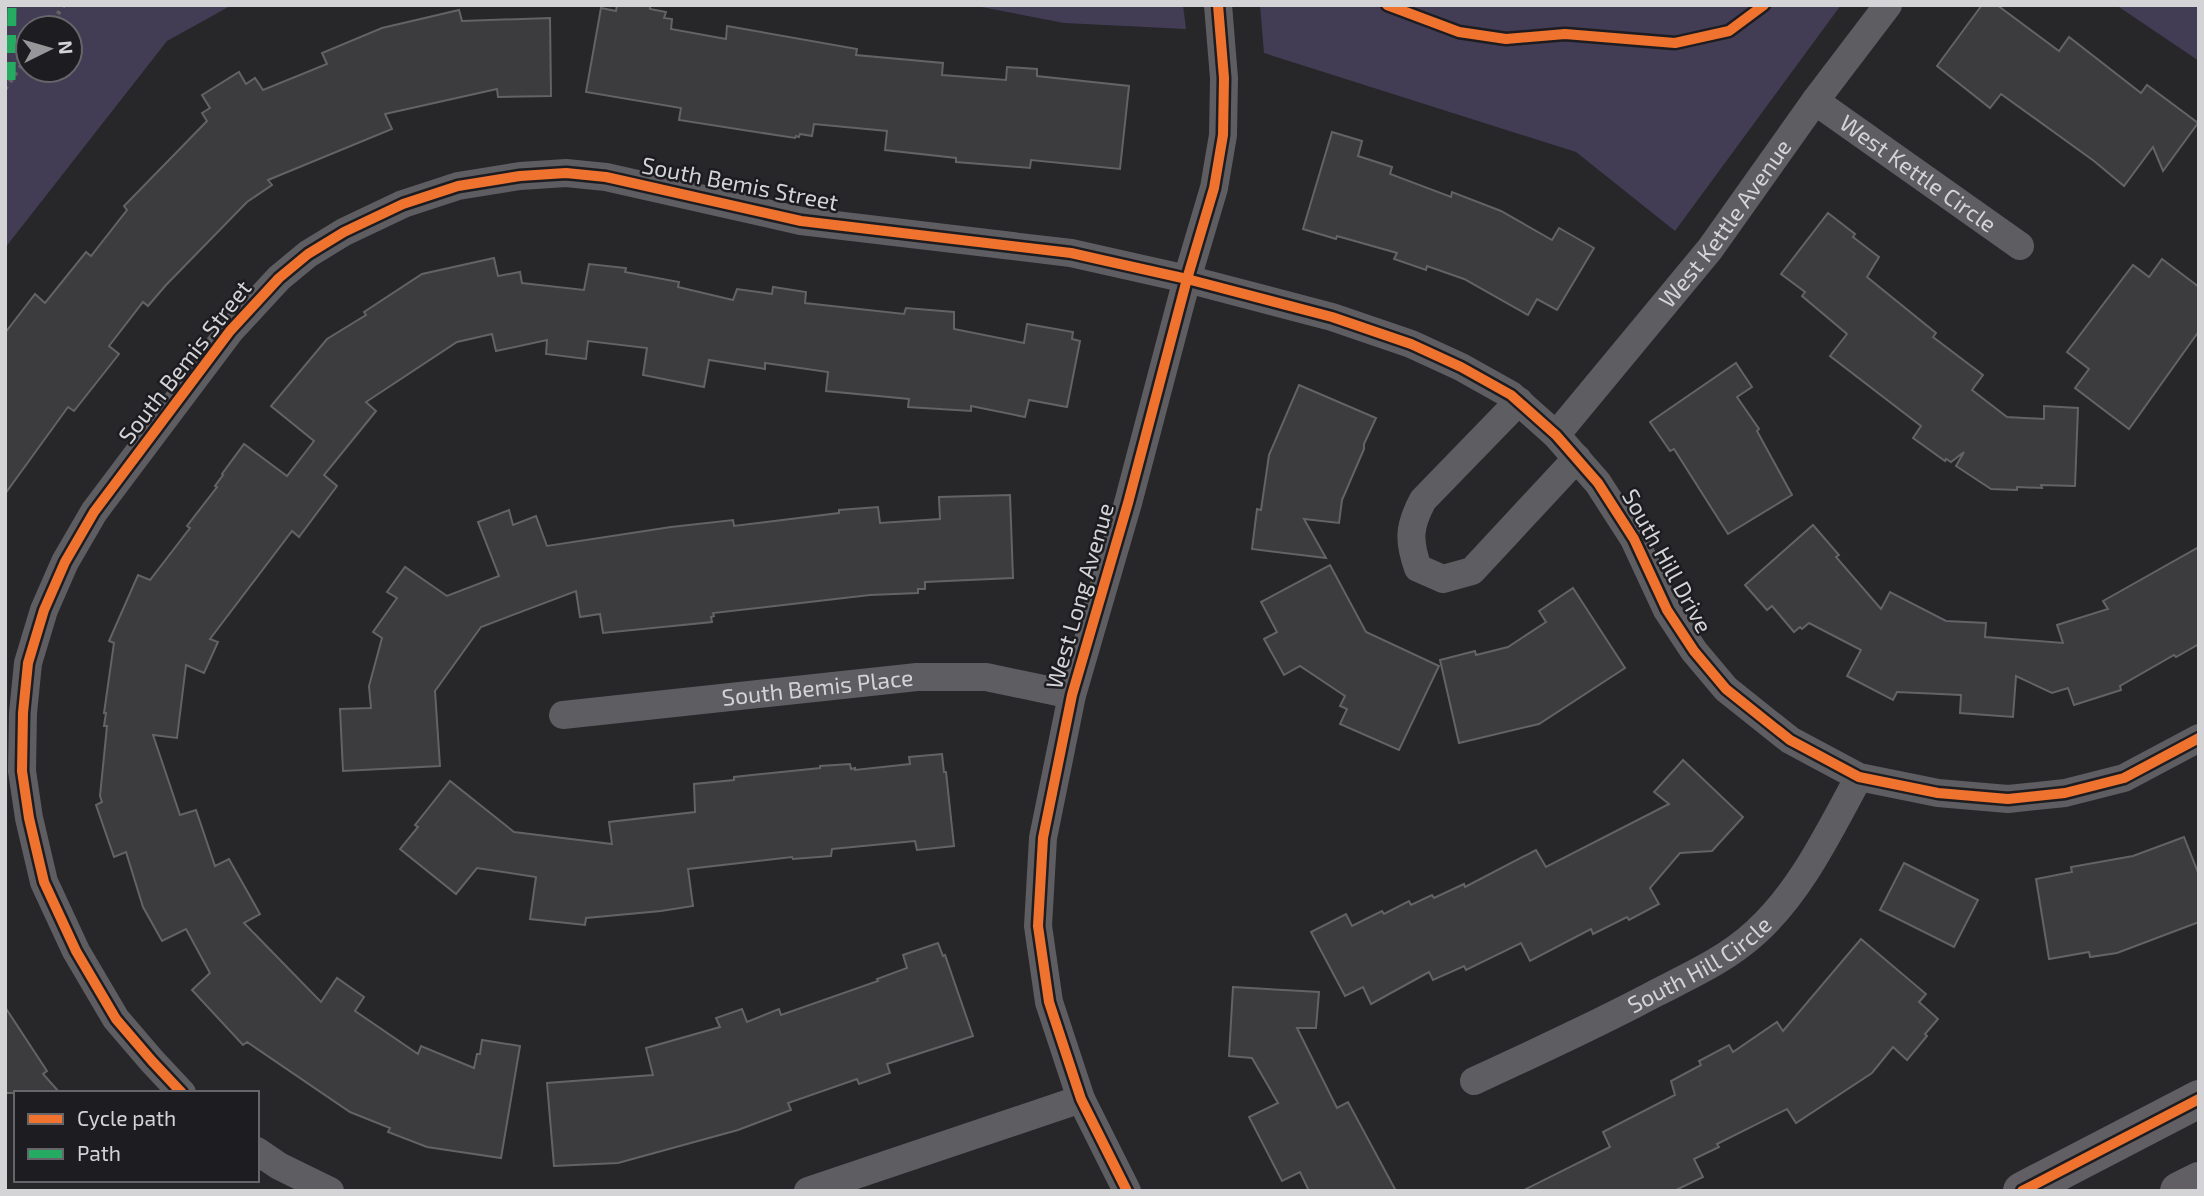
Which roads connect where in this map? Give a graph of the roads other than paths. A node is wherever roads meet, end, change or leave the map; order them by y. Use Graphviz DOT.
graph roads {
  1 [pos="1218,5"];
  2 [pos="1888,5"];
  3 [pos="1815,101"];
  4 [pos="2020,246"];
  5 [pos="1187,279"];
  6 [pos="1519,401"];
  7 [pos="1556,435"];
  8 [pos="1577,458"];
  9 [pos="1072,695"];
  10 [pos="563,715"];
  11 [pos="2199,738"];
  12 [pos="1859,777"];
  13 [pos="1474,1081"];
  14 [pos="180,1091"];
  15 [pos="1081,1099"];
  16 [pos="2199,1099"];
  17 [pos="259,1153"];
  18 [pos="2199,1181"];
  19 [pos="330,1191"];
  20 [pos="808,1191"];
  21 [pos="1128,1191"];
  22 [pos="2022,1191"];
  23 [pos="2179,1191"];
  1 -- 5 [label="street, West Long Avenue"];
  2 -- 3 [label="street, West Kettle Avenue"];
  3 -- 4 [label="street, West Kettle Circle"];
  3 -- 7 [label="street, West Kettle Avenue"];
  5 -- 6 [label="street, South Hill Drive"];
  5 -- 9 [label="street, West Long Avenue"];
  5 -- 14 [label="street, South Bemis Street"];
  6 -- 7 [label="street, South Hill Drive"];
  6 -- 8 [label="street"];
  7 -- 8 [label="street, South Hill Drive"];
  8 -- 12 [label="street, South Hill Drive"];
  9 -- 10 [label="street, South Bemis Place"];
  9 -- 15 [label="street, West Long Avenue"];
  11 -- 12 [label="street, South Hill Drive"];
  12 -- 13 [label="street, South Hill Circle"];
  15 -- 20 [label="street"];
  15 -- 21 [label="street, West Long Avenue"];
  16 -- 22 [label="main road"];
  17 -- 19 [label="street"];
  18 -- 23 [label="main road"];
}
